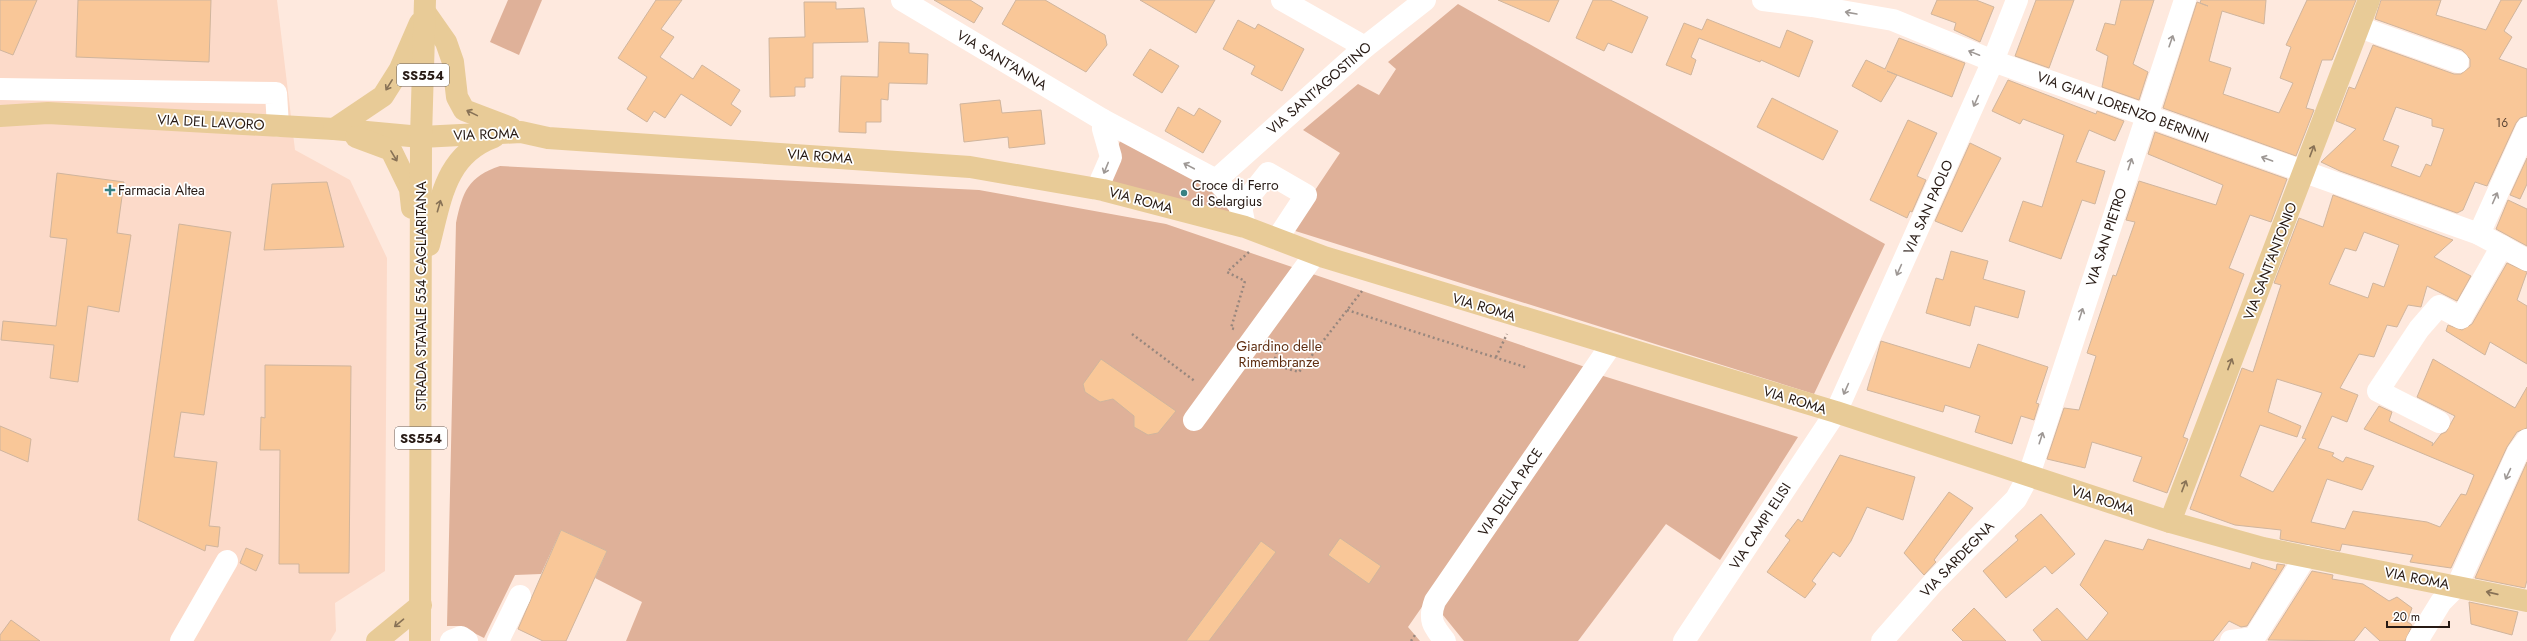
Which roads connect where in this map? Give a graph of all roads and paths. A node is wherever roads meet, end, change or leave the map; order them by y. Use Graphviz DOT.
graph roads {
  1 [pos="902,0"];
  2 [pos="1282,0"];
  3 [pos="1425,0"];
  4 [pos="1763,0"];
  5 [pos="2017,0"];
  6 [pos="2185,0"];
  7 [pos="2369,0"];
  8 [pos="425,6"];
  9 [pos="2359,27"];
  10 [pos="1365,47"];
  11 [pos="1993,61"];
  12 [pos="2458,62"];
  13 [pos="0,89"];
  14 [pos="2146,115"];
  15 [pos="0,116"];
  16 [pos="1102,120"];
  17 [pos="278,126"];
  18 [pos="2527,128"];
  19 [pos="334,129"];
  20 [pos="521,132"];
  21 [pos="421,137"];
  22 [pos="2304,172"];
  23 [pos="1216,180"];
  24 [pos="1098,189"];
  25 [pos="1243,217"];
  26 [pos="2479,234"];
  27 [pos="1277,239"];
  28 [pos="2502,246"];
  29 [pos="1249,252"];
  30 [pos="1315,254"];
  31 [pos="2527,260"];
  32 [pos="421,271"];
  33 [pos="1362,290"];
  34 [pos="1347,310"];
  35 [pos="1509,331"];
  36 [pos="1132,334"];
  37 [pos="1279,336"];
  38 [pos="1251,340"];
  39 [pos="1611,345"];
  40 [pos="1496,357"];
  41 [pos="1528,368"];
  42 [pos="1194,388"];
  43 [pos="1836,412"];
  44 [pos="1194,420"];
  45 [pos="2439,422"];
  46 [pos="2527,440"];
  47 [pos="2029,475"];
  48 [pos="2170,522"];
  49 [pos="2306,556"];
  50 [pos="227,561"];
  51 [pos="2458,586"];
  52 [pos="520,596"];
  53 [pos="2527,601"];
  54 [pos="421,605"];
  55 [pos="181,641"];
  56 [pos="377,641"];
  57 [pos="420,641"];
  58 [pos="451,641"];
  59 [pos="467,641"];
  60 [pos="498,641"];
  61 [pos="1445,641"];
  62 [pos="1684,641"];
  63 [pos="1882,641"];
  64 [pos="2231,641"];
  65 [pos="2417,641"];
  1 -- 16 [label="street, VIA SANT'ANNA"];
  2 -- 10 [label="street"];
  3 -- 10 [label="street, VIA SANT'AGOSTINO"];
  11 -- 4 [label="street, VIA GIAN LORENZO BERNINI, one-way"];
  5 -- 11 [label="street, VIA SAN PAOLO"];
  14 -- 6 [label="street, VIA SAN PIETRO, one-way"];
  7 -- 9 [label="main road, VIA SANT'ANTONIO"];
  8 -- 19 [label="main road, one-way"];
  20 -- 8 [label="main road, one-way"];
  8 -- 21 [label="main road, STRADA STATALE 554 CAGLIARITANA / SS554"];
  9 -- 12 [label="street"];
  22 -- 9 [label="main road, VIA SANT'ANTONIO, one-way"];
  10 -- 23 [label="street, VIA SANT'AGOSTINO"];
  11 -- 14 [label="street, VIA GIAN LORENZO BERNINI"];
  11 -- 43 [label="street, VIA SAN PAOLO, one-way"];
  13 -- 17 [label="street"];
  22 -- 14 [label="street, VIA GIAN LORENZO BERNINI, one-way"];
  47 -- 14 [label="street, VIA SAN PIETRO, one-way"];
  15 -- 17 [label="main road, VIA DEL LAVORO"];
  23 -- 16 [label="street, VIA SANT'ANNA, one-way"];
  16 -- 24 [label="street, one-way"];
  17 -- 19 [label="main road, VIA DEL LAVORO"];
  26 -- 18 [label="street, one-way"];
  19 -- 21 [label="main road, VIA DEL LAVORO"];
  19 -- 32 [label="main road, one-way"];
  20 -- 21 [label="main road, VIA ROMA"];
  20 -- 24 [label="main road, VIA ROMA"];
  32 -- 20 [label="main road, one-way"];
  21 -- 32 [label="main road, STRADA STATALE 554 CAGLIARITANA / SS554"];
  22 -- 26 [label="street, VIA GIAN LORENZO BERNINI"];
  48 -- 22 [label="main road, VIA SANT'ANTONIO, one-way"];
  23 -- 25 [label="street, VIA SANT'ANNA"];
  24 -- 25 [label="main road, VIA ROMA"];
  25 -- 27 [label="main road, VIA ROMA"];
  25 -- 27 [label="street"];
  26 -- 28 [label="street, VIA GIAN LORENZO BERNINI"];
  27 -- 30 [label="main road, VIA ROMA"];
  28 -- 31 [label="street, VIA GIAN LORENZO BERNINI"];
  28 -- 45 [label="street"];
  29 -- 38 [label="path"];
  30 -- 38 [label="street"];
  30 -- 39 [label="main road, VIA ROMA"];
  32 -- 54 [label="main road, STRADA STATALE 554 CAGLIARITANA / SS554"];
  33 -- 34 [label="path"];
  34 -- 37 [label="path"];
  34 -- 40 [label="path"];
  35 -- 40 [label="path"];
  36 -- 42 [label="path"];
  38 -- 44 [label="street"];
  39 -- 43 [label="main road, VIA ROMA"];
  39 -- 61 [label="street, VIA DELLA PACE"];
  40 -- 41 [label="path"];
  43 -- 47 [label="main road, VIA ROMA"];
  43 -- 62 [label="street, VIA CAMPI ELISI"];
  46 -- 51 [label="street, one-way"];
  47 -- 48 [label="main road, VIA ROMA"];
  47 -- 63 [label="street, VIA SARDEGNA"];
  48 -- 49 [label="main road, VIA ROMA"];
  49 -- 51 [label="main road, VIA ROMA"];
  49 -- 64 [label="street"];
  50 -- 55 [label="street"];
  53 -- 51 [label="main road, VIA ROMA, one-way"];
  51 -- 65 [label="street"];
  52 -- 60 [label="street"];
  54 -- 56 [label="main road, one-way"];
  54 -- 57 [label="main road, STRADA STATALE 554 CAGLIARITANA / SS554"];
  58 -- 59 [label="street"];
}
